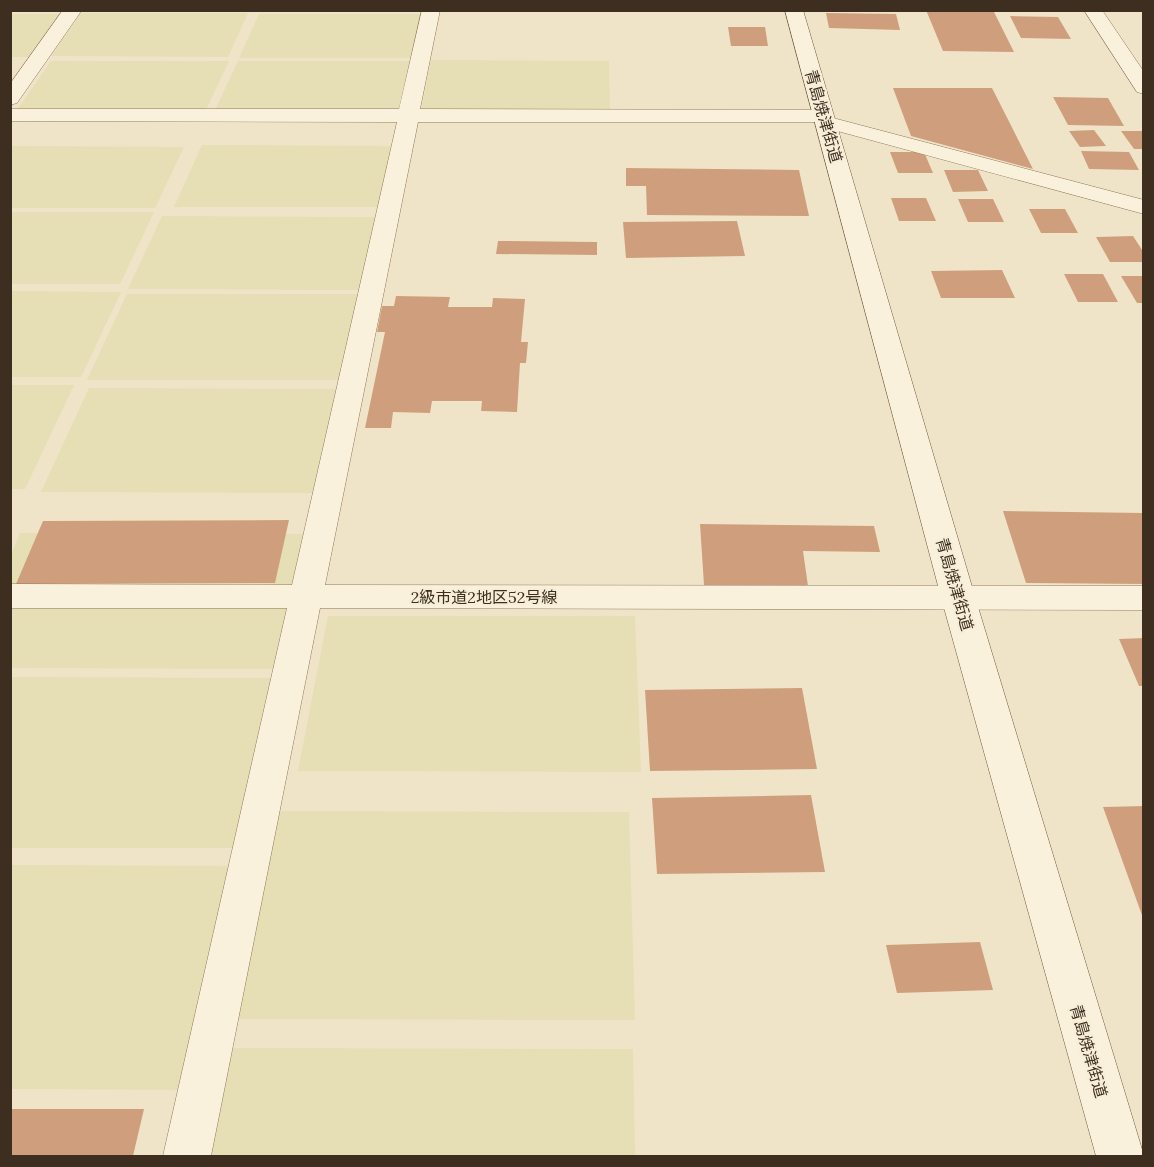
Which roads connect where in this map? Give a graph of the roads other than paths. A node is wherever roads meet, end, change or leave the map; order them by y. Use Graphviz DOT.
graph roads {
  1 [pos="73,10"];
  2 [pos="431,10"];
  3 [pos="794,10"];
  4 [pos="1093,10"];
  5 [pos="1143,88"];
  6 [pos="10,99"];
  7 [pos="10,115"];
  8 [pos="409,115"];
  9 [pos="825,118"];
  10 [pos="1143,207"];
  11 [pos="10,596"];
  12 [pos="307,596"];
  13 [pos="958,597"];
  14 [pos="1143,598"];
  15 [pos="187,1156"];
  16 [pos="1120,1156"];
  1 -- 6 [label="street"];
  2 -- 8 [label="street"];
  3 -- 9 [label="street, 青島焼津街道"];
  4 -- 5 [label="street"];
  7 -- 8 [label="street"];
  8 -- 9 [label="street"];
  8 -- 12 [label="street"];
  9 -- 10 [label="street"];
  9 -- 13 [label="street, 青島焼津街道"];
  11 -- 12 [label="street, 2級市道2地区52号線"];
  12 -- 13 [label="street, 2級市道2地区52号線"];
  12 -- 15 [label="street"];
  13 -- 14 [label="street, 2級市道2地区52号線"];
  13 -- 16 [label="street, 青島焼津街道"];
}
